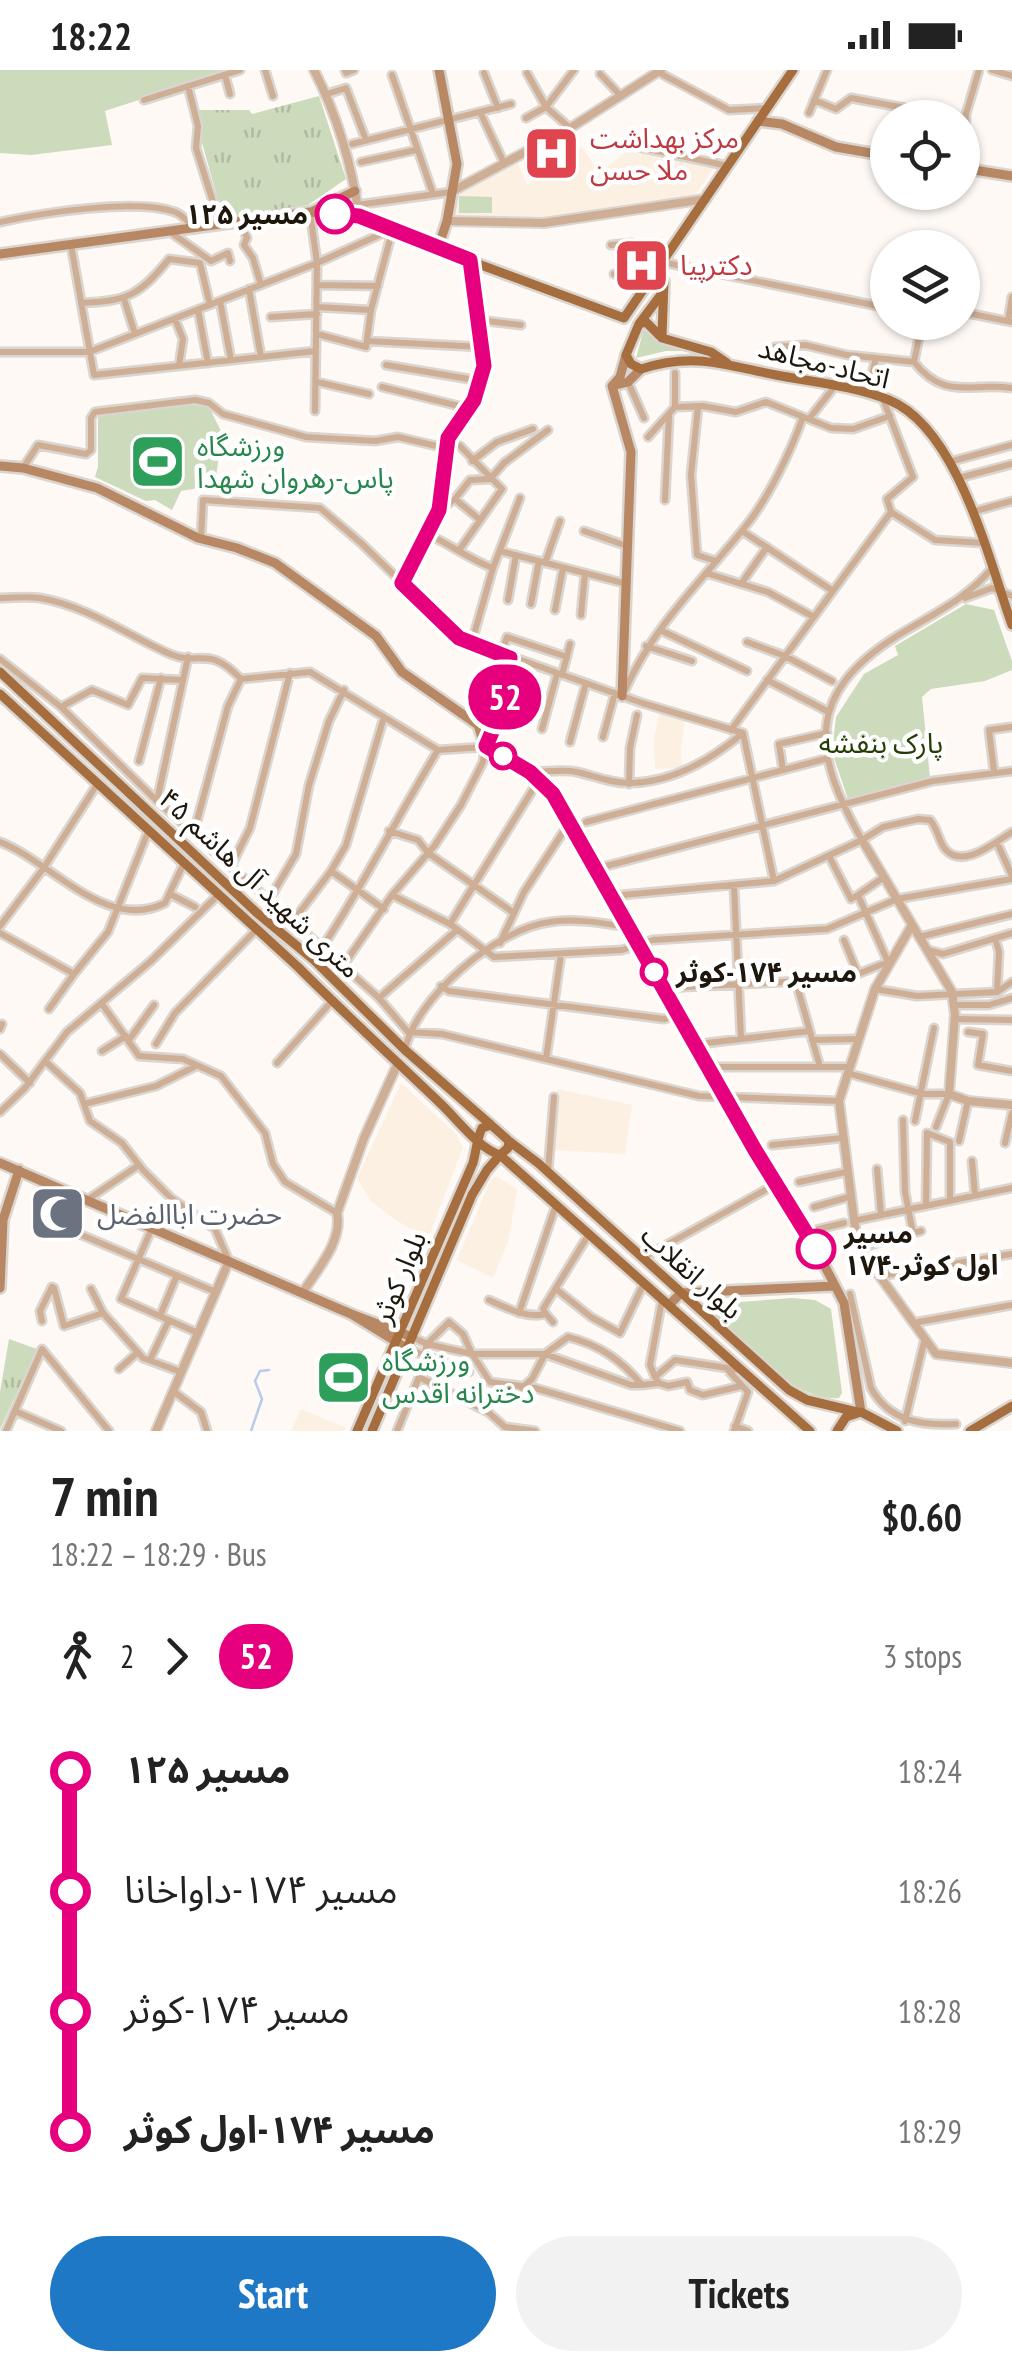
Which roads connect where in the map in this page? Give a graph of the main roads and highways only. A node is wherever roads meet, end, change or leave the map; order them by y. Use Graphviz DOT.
graph roads {
  1 [pos="439,70"];
  2 [pos="793,70"];
  3 [pos="769,106"];
  4 [pos="758,121"];
  5 [pos="782,124"];
  6 [pos="870,153"];
  7 [pos="980,171"];
  8 [pos="1012,176"];
  9 [pos="356,191"];
  10 [pos="310,212"];
  11 [pos="438,248"];
  12 [pos="0,254"];
  13 [pos="662,262"];
  14 [pos="664,282"];
  15 [pos="639,324"];
  16 [pos="662,338"];
  17 [pos="626,355"];
  18 [pos="727,363"];
  19 [pos="641,369"];
  20 [pos="612,386"];
  21 [pos="0,466"];
  22 [pos="1012,625"];
  23 [pos="0,672"];
  24 [pos="619,695"];
  25 [pos="1,697"];
  26 [pos="491,1126"];
  27 [pos="479,1140"];
  28 [pos="509,1141"];
  29 [pos="500,1155"];
  30 [pos="0,1162"];
  31 [pos="538,1163"];
  32 [pos="19,1170"];
  33 [pos="526,1176"];
  34 [pos="448,1220"];
  35 [pos="459,1224"];
  36 [pos="0,1240"];
  37 [pos="835,1286"];
  38 [pos="0,1288"];
  39 [pos="681,1293"];
  40 [pos="666,1302"];
  41 [pos="351,1314"];
  42 [pos="400,1331"];
  43 [pos="412,1336"];
  44 [pos="396,1343"];
  45 [pos="408,1349"];
  46 [pos="1012,1406"];
  47 [pos="859,1412"];
  48 [pos="357,1431"];
  49 [pos="372,1431"];
  50 [pos="810,1431"];
  51 [pos="837,1431"];
  52 [pos="897,1431"];
  53 [pos="970,1431"];
  1 -- 11 [label="main road"];
  2 -- 3 [label="main road"];
  3 -- 4 [label="main road"];
  3 -- 5 [label="main road"];
  4 -- 5 [label="main road"];
  4 -- 13 [label="main road"];
  5 -- 6 [label="main road"];
  7 -- 8 [label="main road"];
  9 -- 10 [label="main road"];
  10 -- 11 [label="main road"];
  10 -- 12 [label="main road"];
  11 -- 13 [label="main road"];
  13 -- 14 [label="main road"];
  14 -- 15 [label="main road"];
  14 -- 16 [label="main road"];
  15 -- 16 [label="main road"];
  15 -- 17 [label="main road"];
  16 -- 18 [label="main road"];
  17 -- 19 [label="main road"];
  17 -- 20 [label="main road"];
  18 -- 19 [label="main road"];
  18 -- 22 [label="main road, اتحاد-مجاهد"];
  19 -- 20 [label="main road"];
  20 -- 24 [label="main road"];
  21 -- 37 [label="main road"];
  23 -- 26 [label="main road, ۴۵ متری شهید آل هاشم"];
  25 -- 27 [label="main road, ۴۵ متری شهید آل هاشم"];
  26 -- 27 [label="main road"];
  26 -- 28 [label="main road, ۴۵ متری شهید آل هاشم"];
  27 -- 29 [label="main road, ۴۵ متری شهید آل هاشم"];
  27 -- 34 [label="main road, بلوار کوثر"];
  28 -- 29 [label="main road, بلوار کوثر"];
  28 -- 31 [label="main road, بلوار انقلاب"];
  29 -- 33 [label="main road, بلوار انقلاب"];
  29 -- 35 [label="main road, بلوار کوثر"];
  30 -- 32 [label="main road"];
  31 -- 33 [label="main road"];
  31 -- 39 [label="main road, بلوار انقلاب"];
  32 -- 36 [label="main road"];
  32 -- 41 [label="main road"];
  33 -- 40 [label="main road, بلوار انقلاب"];
  34 -- 35 [label="main road"];
  34 -- 42 [label="main road, بلوار کوثر"];
  35 -- 43 [label="main road, بلوار کوثر"];
  36 -- 38 [label="main road"];
  37 -- 39 [label="main road"];
  37 -- 47 [label="main road"];
  39 -- 40 [label="main road"];
  39 -- 47 [label="main road, بلوار انقلاب"];
  40 -- 50 [label="main road, بلوار انقلاب"];
  41 -- 42 [label="main road"];
  41 -- 44 [label="main road"];
  42 -- 43 [label="main road"];
  42 -- 44 [label="main road, بلوار کوثر"];
  43 -- 45 [label="main road, بلوار کوثر"];
  44 -- 45 [label="main road"];
  44 -- 48 [label="main road, بلوار کوثر"];
  45 -- 49 [label="main road, بلوار کوثر"];
  46 -- 53 [label="main road"];
  47 -- 51 [label="main road"];
  47 -- 52 [label="main road, بلوار انقلاب"];
}
